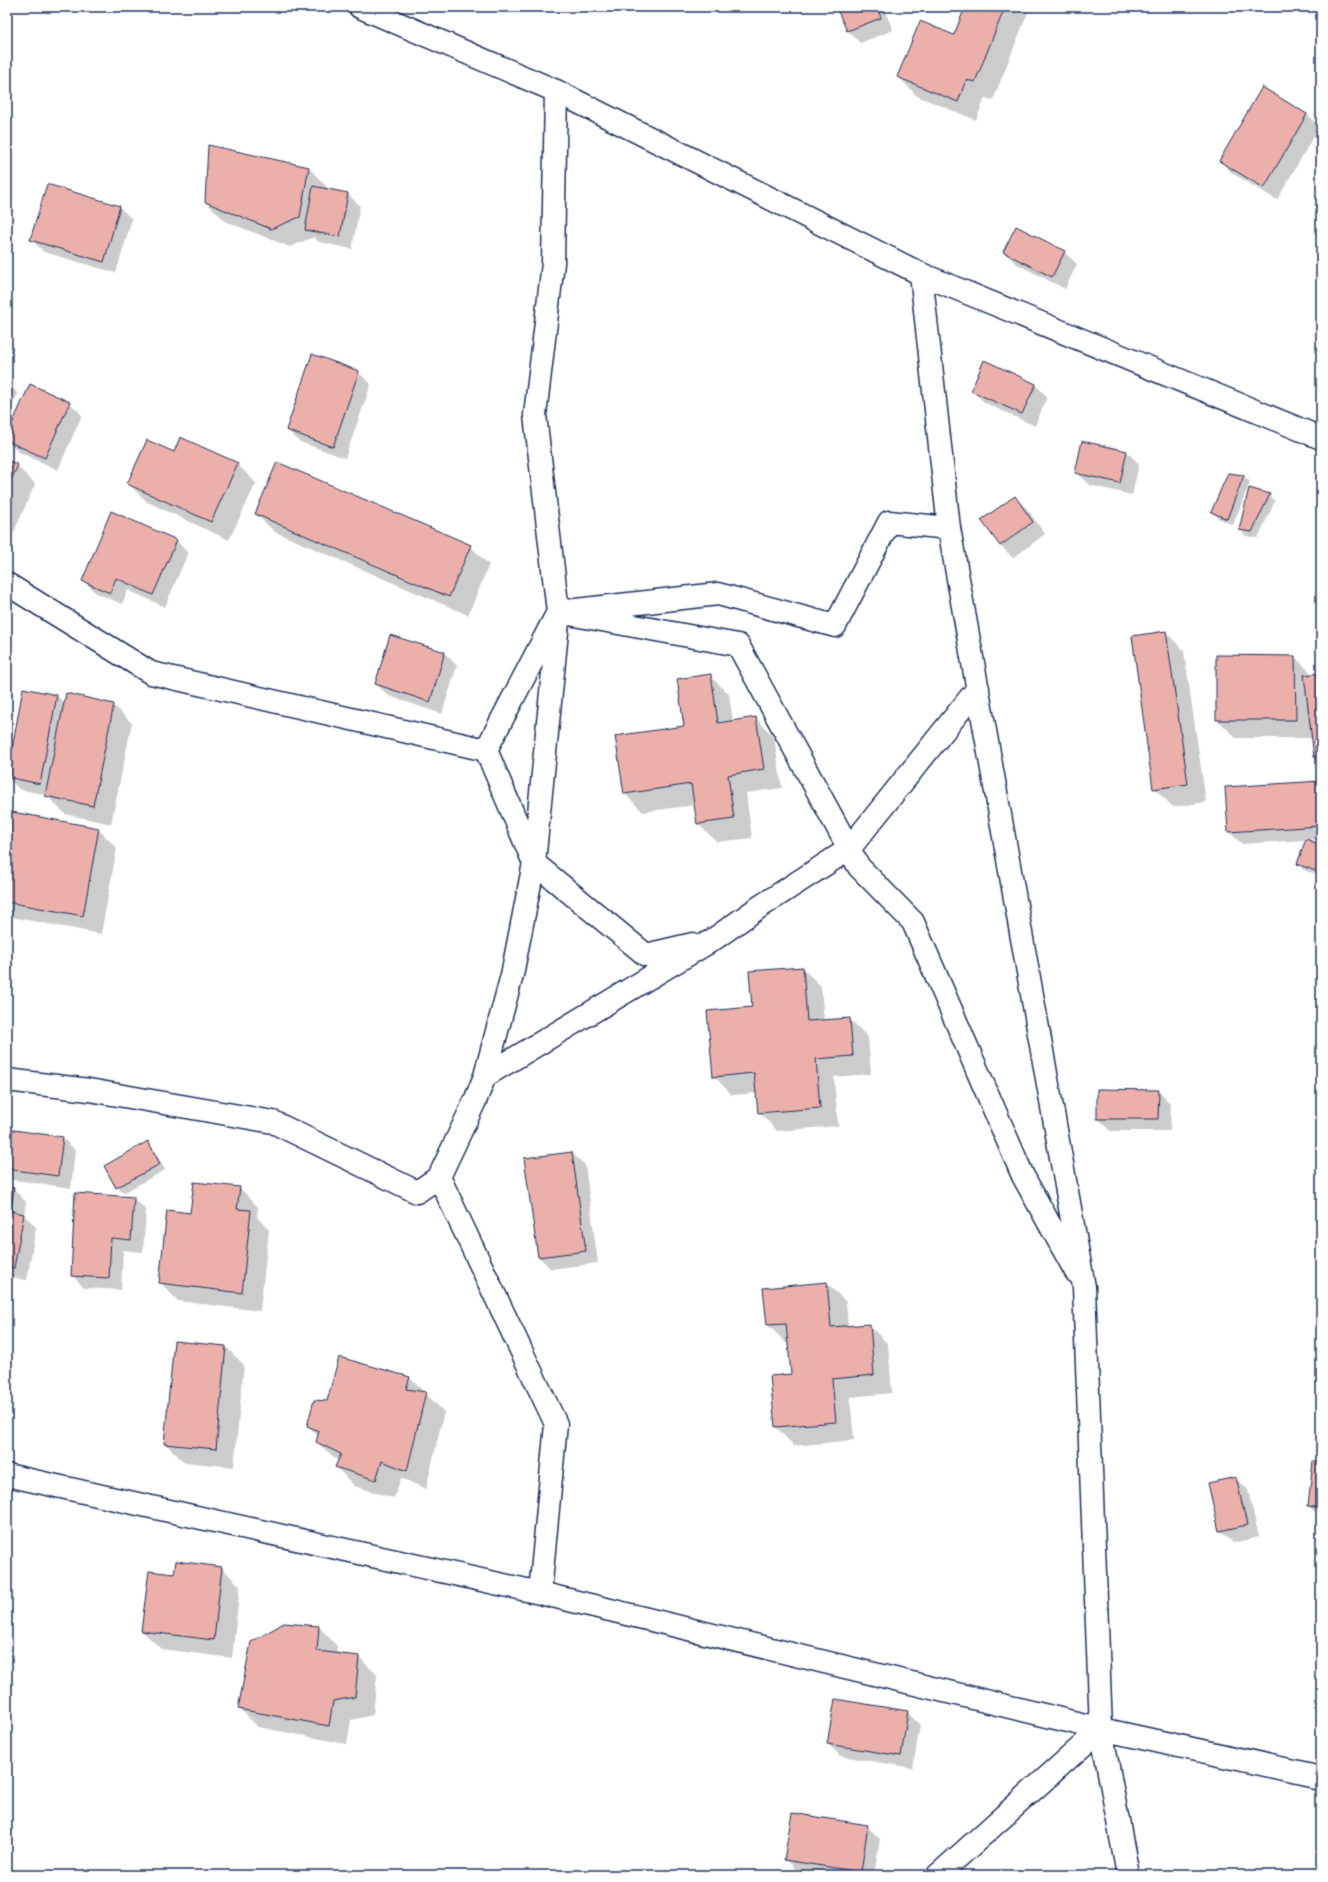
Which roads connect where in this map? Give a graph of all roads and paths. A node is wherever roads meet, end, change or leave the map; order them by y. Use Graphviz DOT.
graph roads {
  1 [pos="360,7"];
  2 [pos="556,91"];
  3 [pos="921,274"];
  4 [pos="1321,438"];
  5 [pos="949,528"];
  6 [pos="7,584"];
  7 [pos="558,612"];
  8 [pos="978,688"];
  9 [pos="486,750"];
  10 [pos="849,849"];
  11 [pos="534,863"];
  12 [pos="714,939"];
  13 [pos="485,1076"];
  14 [pos="7,1080"];
  15 [pos="439,1177"];
  16 [pos="1084,1287"];
  17 [pos="7,1474"];
  18 [pos="540,1593"];
  19 [pos="1101,1729"];
  20 [pos="1321,1777"];
  21 [pos="938,1875"];
  22 [pos="1128,1875"];
  1 -- 2 [label="street"];
  2 -- 3 [label="street"];
  2 -- 7 [label="street"];
  3 -- 4 [label="street"];
  3 -- 5 [label="street"];
  5 -- 7 [label="street"];
  5 -- 8 [label="street"];
  6 -- 9 [label="street"];
  7 -- 9 [label="street"];
  7 -- 10 [label="street"];
  7 -- 11 [label="street"];
  8 -- 10 [label="street"];
  8 -- 16 [label="street"];
  9 -- 11 [label="street"];
  10 -- 12 [label="street"];
  10 -- 16 [label="street"];
  11 -- 12 [label="street"];
  11 -- 13 [label="street"];
  12 -- 13 [label="street"];
  13 -- 15 [label="street"];
  14 -- 15 [label="street"];
  15 -- 18 [label="street"];
  16 -- 19 [label="street"];
  17 -- 18 [label="street"];
  18 -- 19 [label="street"];
  19 -- 20 [label="street"];
  19 -- 21 [label="street"];
  19 -- 22 [label="street"];
}
